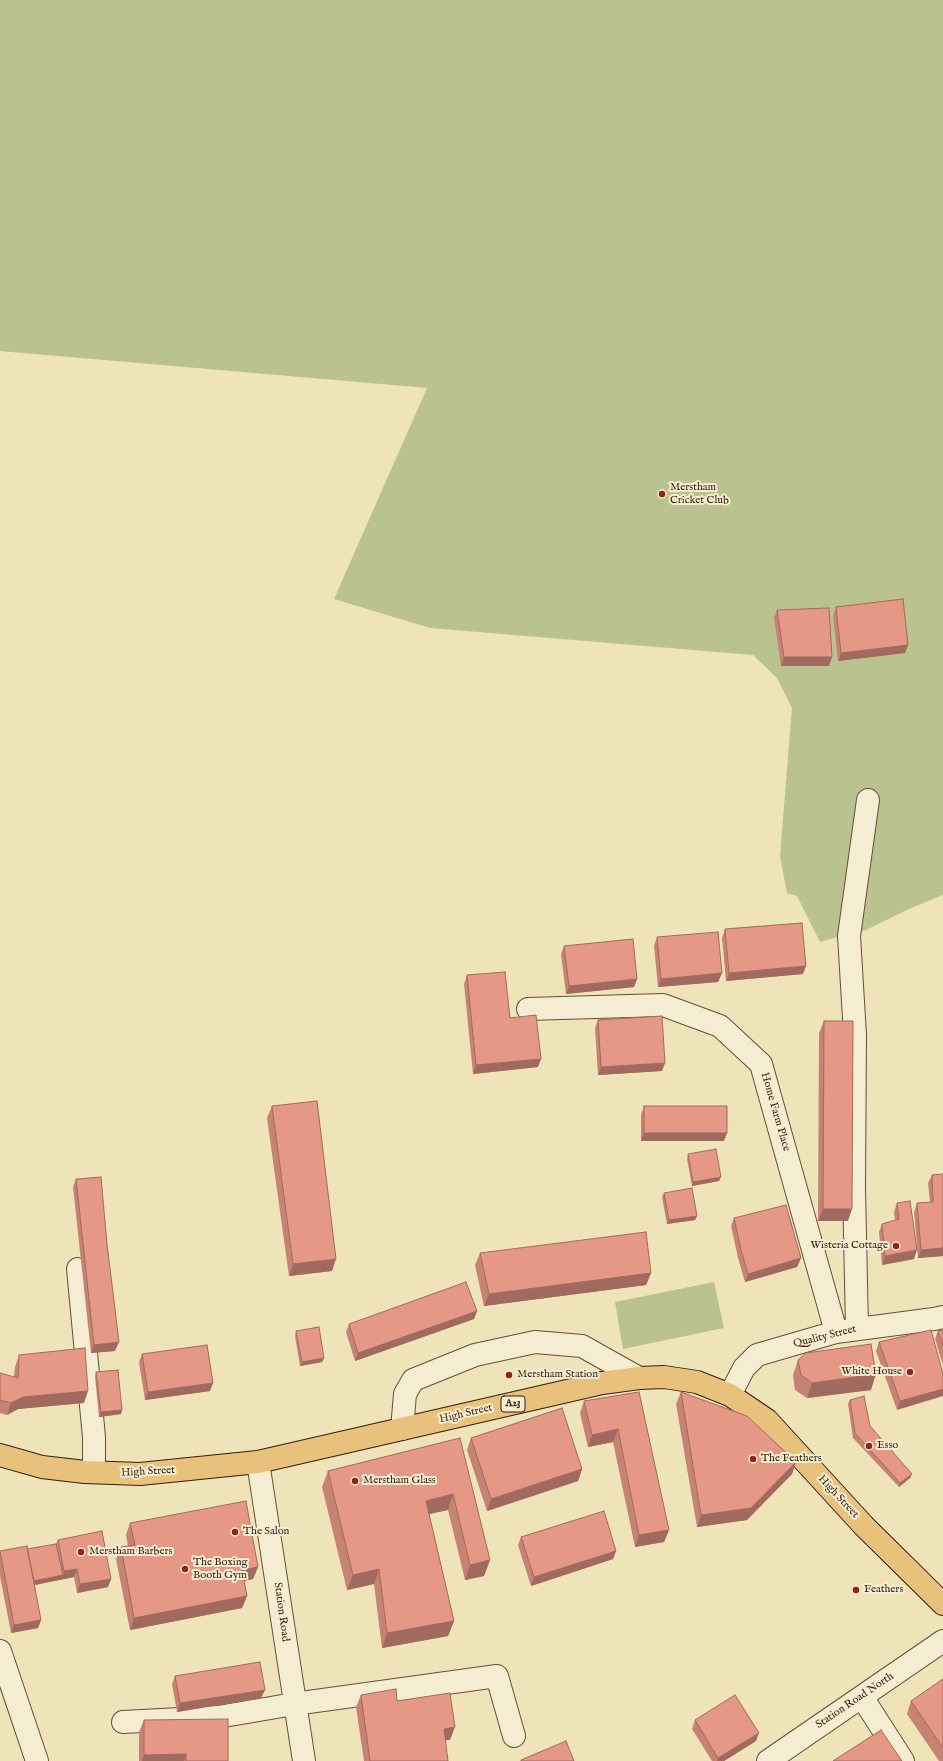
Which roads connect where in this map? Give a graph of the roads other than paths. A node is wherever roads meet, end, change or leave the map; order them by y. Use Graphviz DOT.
graph roads {
  1 [pos="868,800"];
  2 [pos="528,1009"];
  3 [pos="78,1269"];
  4 [pos="943,1317"];
  5 [pos="847,1330"];
  6 [pos="639,1378"];
  7 [pos="730,1395"];
  8 [pos="402,1429"];
  9 [pos="0,1455"];
  10 [pos="258,1462"];
  11 [pos="94,1472"];
  12 [pos="943,1604"];
  13 [pos="943,1641"];
  14 [pos="0,1651"];
  15 [pos="862,1697"];
  16 [pos="294,1704"];
  17 [pos="123,1722"];
  18 [pos="514,1736"];
  19 [pos="37,1761"];
  20 [pos="304,1761"];
  21 [pos="768,1761"];
  22 [pos="903,1761"];
  1 -- 5 [label="street"];
  2 -- 5 [label="street, Home Farm Place"];
  3 -- 11 [label="street"];
  4 -- 5 [label="street, Quality Street"];
  5 -- 7 [label="street, Quality Street"];
  6 -- 7 [label="main road, High Street / A23"];
  6 -- 8 [label="main road, High Street / A23"];
  6 -- 8 [label="street"];
  7 -- 12 [label="main road, High Street / A23"];
  8 -- 10 [label="main road, High Street / A23"];
  9 -- 11 [label="main road, High Street / A23"];
  10 -- 11 [label="main road, High Street / A23"];
  10 -- 16 [label="street, Station Road"];
  13 -- 15 [label="street, Station Road North"];
  14 -- 19 [label="street"];
  15 -- 21 [label="street, Station Road North"];
  15 -- 22 [label="street"];
  16 -- 17 [label="street"];
  16 -- 18 [label="street"];
  16 -- 20 [label="street, Station Road"];
}
